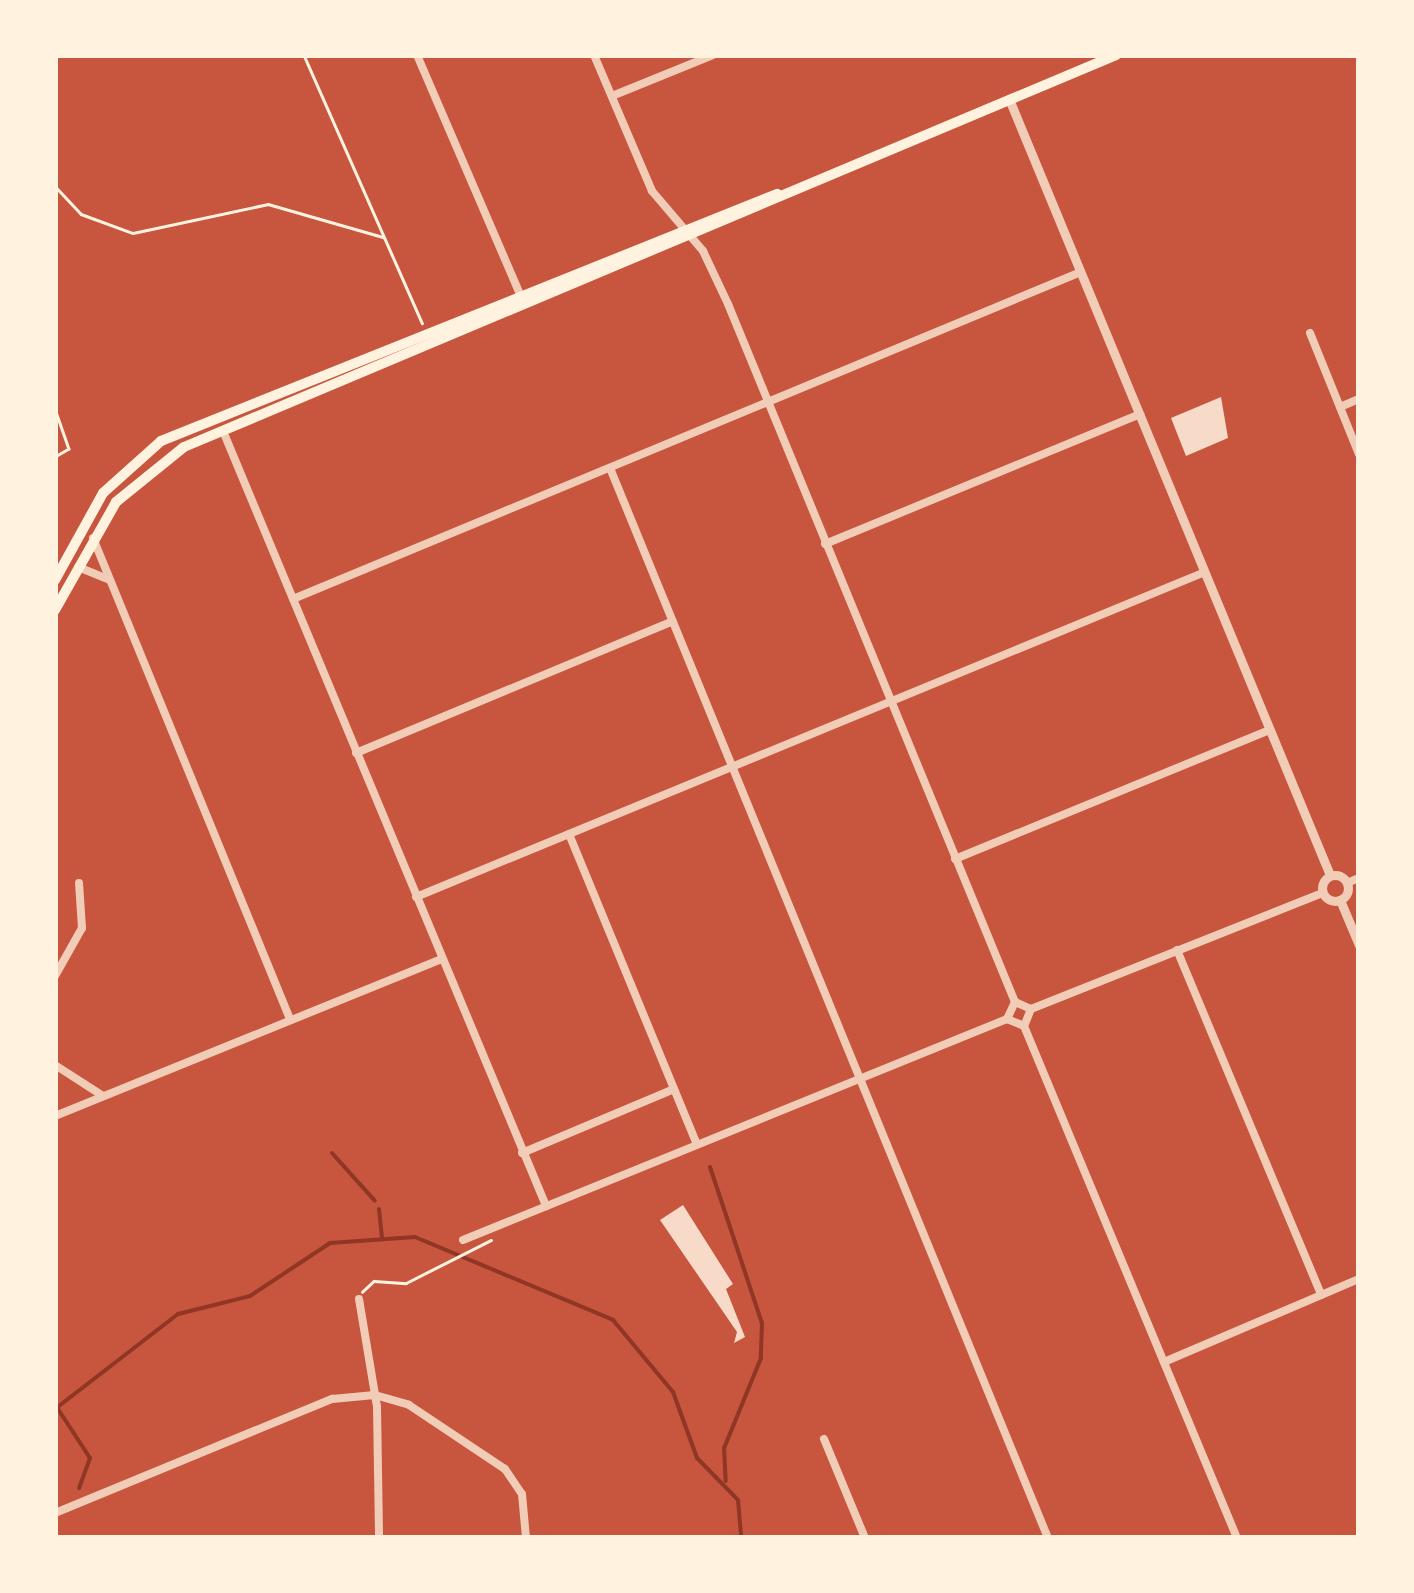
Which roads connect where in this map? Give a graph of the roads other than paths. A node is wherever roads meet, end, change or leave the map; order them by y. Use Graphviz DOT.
graph roads {
  1 [pos="417,55"];
  2 [pos="594,55"];
  3 [pos="712,55"];
  4 [pos="1116,55"];
  5 [pos="612,96"];
  6 [pos="1008,99"];
  7 [pos="792,190"];
  8 [pos="680,227"];
  9 [pos="692,238"];
  10 [pos="1082,272"];
  11 [pos="523,300"];
  12 [pos="1310,333"];
  13 [pos="1359,399"];
  14 [pos="767,403"];
  15 [pos="1340,407"];
  16 [pos="1140,414"];
  17 [pos="224,431"];
  18 [pos="1359,454"];
  19 [pos="610,468"];
  20 [pos="93,537"];
  21 [pos="826,544"];
  22 [pos="77,567"];
  23 [pos="1205,572"];
  24 [pos="108,579"];
  25 [pos="55,580"];
  26 [pos="293,598"];
  27 [pos="55,610"];
  28 [pos="673,621"];
  29 [pos="890,702"];
  30 [pos="1270,730"];
  31 [pos="356,753"];
  32 [pos="733,767"];
  33 [pos="569,834"];
  34 [pos="955,859"];
  35 [pos="1330,875"];
  36 [pos="1359,878"];
  37 [pos="79,883"];
  38 [pos="1347,883"];
  39 [pos="1322,893"];
  40 [pos="416,897"];
  41 [pos="1340,900"];
  42 [pos="1359,945"];
  43 [pos="1177,950"];
  44 [pos="442,959"];
  45 [pos="55,976"];
  46 [pos="1015,1002"];
  47 [pos="1031,1009"];
  48 [pos="1007,1018"];
  49 [pos="290,1019"];
  50 [pos="1024,1026"];
  51 [pos="55,1065"];
  52 [pos="860,1078"];
  53 [pos="674,1089"];
  54 [pos="102,1096"];
  55 [pos="55,1116"];
  56 [pos="697,1144"];
  57 [pos="522,1153"];
  58 [pos="546,1206"];
  59 [pos="463,1240"];
  60 [pos="1359,1279"];
  61 [pos="1321,1295"];
  62 [pos="359,1299"];
  63 [pos="1164,1362"];
  64 [pos="375,1395"];
  65 [pos="824,1439"];
  66 [pos="55,1513"];
  67 [pos="379,1538"];
  68 [pos="526,1538"];
  69 [pos="864,1538"];
  70 [pos="1048,1538"];
  71 [pos="1237,1538"];
  1 -- 11 [label="street"];
  2 -- 5 [label="street"];
  3 -- 5 [label="street"];
  4 -- 6 [label="main road"];
  5 -- 8 [label="street"];
  6 -- 7 [label="main road"];
  6 -- 10 [label="street"];
  7 -- 8 [label="main road"];
  7 -- 9 [label="main road"];
  8 -- 9 [label="street"];
  8 -- 11 [label="main road"];
  9 -- 11 [label="main road"];
  9 -- 14 [label="street"];
  10 -- 14 [label="street"];
  10 -- 16 [label="street"];
  11 -- 17 [label="main road"];
  11 -- 25 [label="main road"];
  12 -- 15 [label="street"];
  13 -- 15 [label="street"];
  14 -- 19 [label="street"];
  14 -- 21 [label="street"];
  15 -- 18 [label="street"];
  16 -- 21 [label="street"];
  16 -- 23 [label="street"];
  17 -- 20 [label="main road"];
  17 -- 26 [label="street"];
  19 -- 26 [label="street"];
  19 -- 28 [label="street"];
  20 -- 22 [label="main road"];
  20 -- 24 [label="street"];
  21 -- 29 [label="street"];
  22 -- 24 [label="street"];
  22 -- 27 [label="main road"];
  23 -- 29 [label="street"];
  23 -- 30 [label="street"];
  24 -- 49 [label="street"];
  26 -- 31 [label="street"];
  28 -- 31 [label="street"];
  28 -- 32 [label="street"];
  29 -- 32 [label="street"];
  29 -- 34 [label="street"];
  30 -- 34 [label="street"];
  30 -- 35 [label="street"];
  31 -- 40 [label="street"];
  32 -- 33 [label="street"];
  32 -- 52 [label="street"];
  33 -- 40 [label="street"];
  33 -- 53 [label="street"];
  34 -- 46 [label="street"];
  35 -- 38 [label="street"];
  35 -- 39 [label="street"];
  36 -- 38 [label="street"];
  37 -- 45 [label="street"];
  38 -- 41 [label="street"];
  39 -- 41 [label="street"];
  39 -- 43 [label="street"];
  40 -- 44 [label="street"];
  41 -- 42 [label="street"];
  43 -- 47 [label="street"];
  43 -- 61 [label="street"];
  44 -- 49 [label="street"];
  44 -- 57 [label="street"];
  46 -- 47 [label="street"];
  46 -- 48 [label="street"];
  47 -- 50 [label="street"];
  48 -- 50 [label="street"];
  48 -- 52 [label="street"];
  49 -- 54 [label="street"];
  50 -- 63 [label="street"];
  51 -- 54 [label="street"];
  52 -- 56 [label="street"];
  52 -- 70 [label="street"];
  53 -- 56 [label="street"];
  53 -- 57 [label="street"];
  54 -- 55 [label="street"];
  56 -- 58 [label="street"];
  57 -- 58 [label="street"];
  58 -- 59 [label="street"];
  60 -- 61 [label="street"];
  61 -- 63 [label="street"];
  62 -- 64 [label="street"];
  63 -- 71 [label="street"];
  64 -- 66 [label="street"];
  64 -- 67 [label="street"];
  64 -- 68 [label="street"];
  65 -- 69 [label="street"];
}
